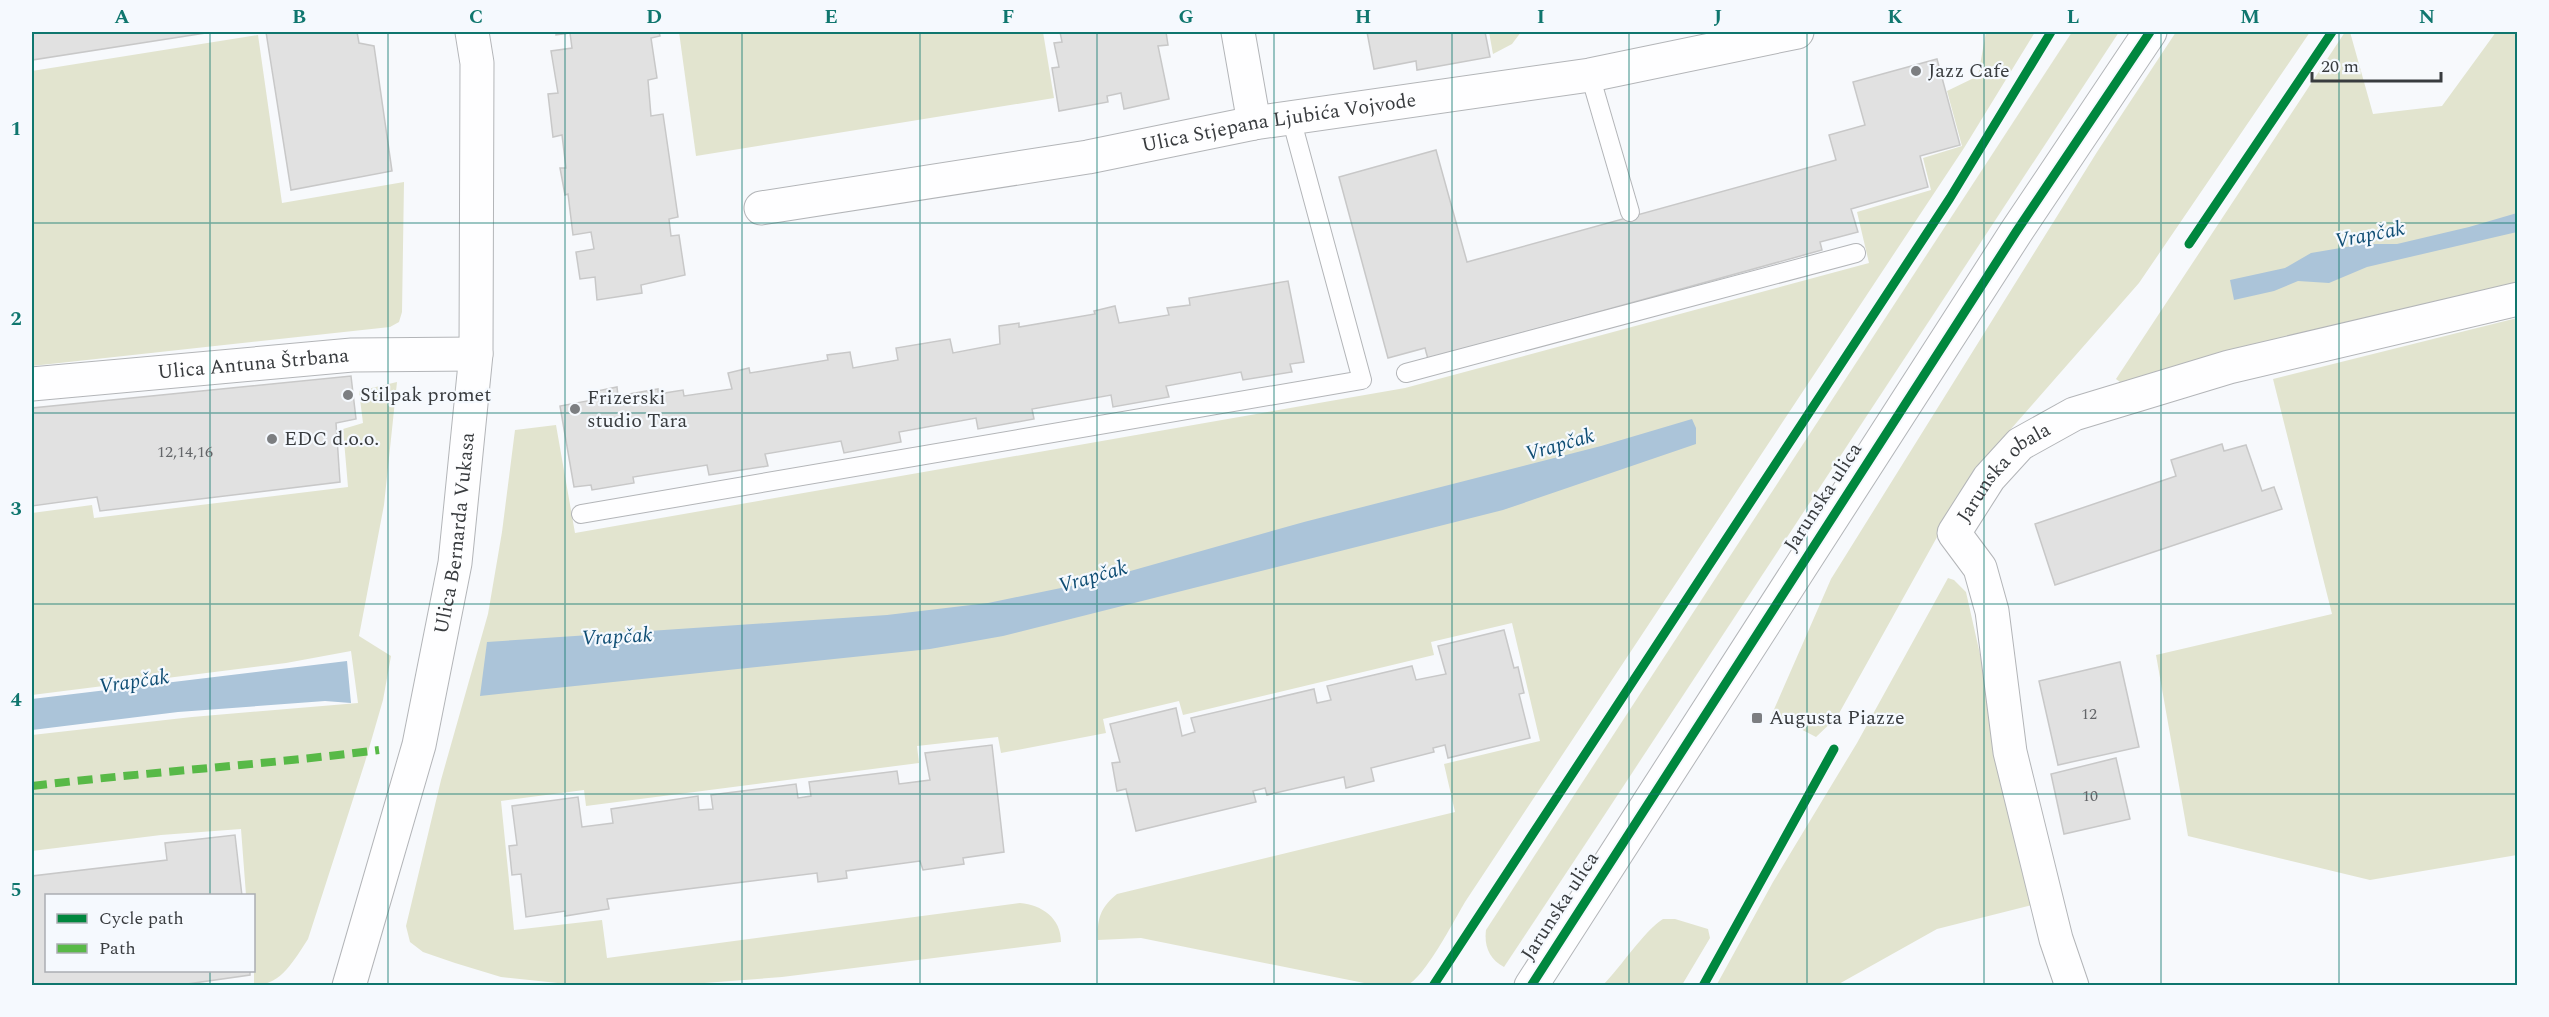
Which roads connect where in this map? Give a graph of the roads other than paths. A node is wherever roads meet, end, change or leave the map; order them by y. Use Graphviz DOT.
graph roads {
  1 [pos="472,32"];
  2 [pos="1238,32"];
  3 [pos="1797,32"];
  4 [pos="2150,32"];
  5 [pos="1590,75"];
  6 [pos="1291,118"];
  7 [pos="1254,123"];
  8 [pos="761,208"];
  9 [pos="1630,212"];
  10 [pos="1856,253"];
  11 [pos="2517,299"];
  12 [pos="476,354"];
  13 [pos="1406,372"];
  14 [pos="32,384"];
  15 [pos="581,514"];
  16 [pos="349,986"];
  17 [pos="1531,986"];
  18 [pos="2072,986"];
  1 -- 12 [label="street, Ulica Bernarda Vukasa"];
  2 -- 7 [label="street"];
  3 -- 5 [label="street, Ulica Stjepana Ljubića Vojvode"];
  4 -- 17 [label="street, Jarunska ulica"];
  5 -- 6 [label="street, Ulica Stjepana Ljubića Vojvode"];
  5 -- 9 [label="lane"];
  6 -- 7 [label="street, Ulica Stjepana Ljubića Vojvode"];
  6 -- 15 [label="lane"];
  7 -- 8 [label="street, Ulica Stjepana Ljubića Vojvode"];
  10 -- 13 [label="lane"];
  11 -- 18 [label="street, Jarunska obala"];
  12 -- 14 [label="street, Ulica Antuna Štrbana"];
  12 -- 16 [label="street, Ulica Bernarda Vukasa"];
}
